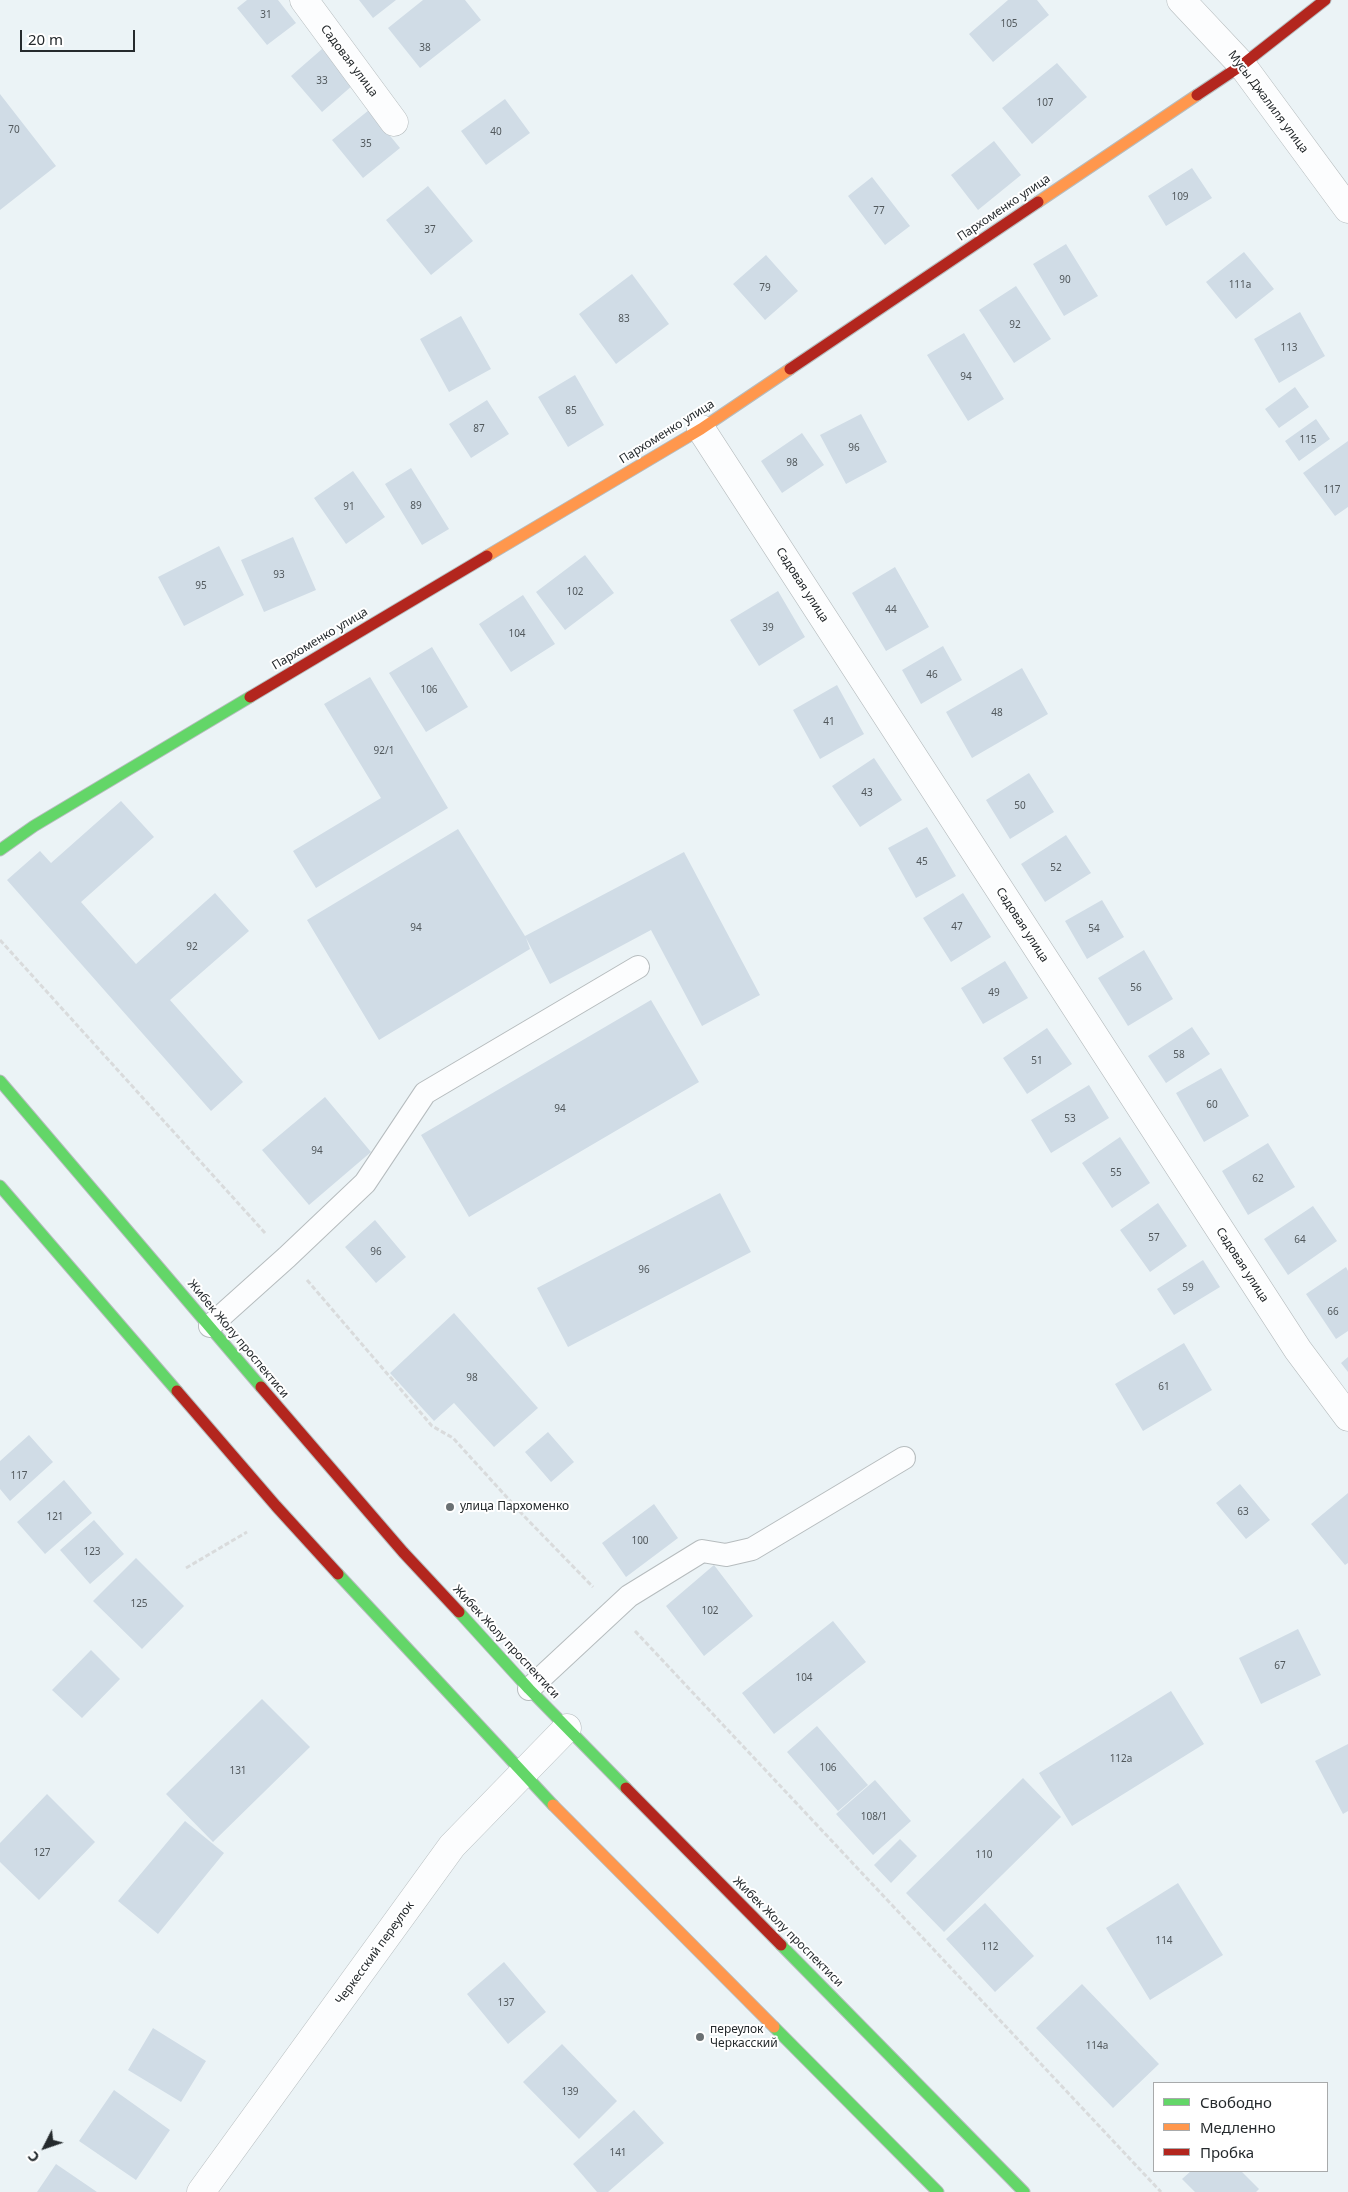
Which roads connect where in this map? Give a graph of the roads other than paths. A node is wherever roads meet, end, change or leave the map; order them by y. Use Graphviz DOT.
graph roads {
  1 [pos="304,0"];
  2 [pos="1181,0"];
  3 [pos="1325,0"];
  4 [pos="1242,65"];
  5 [pos="394,122"];
  6 [pos="1348,210"];
  7 [pos="701,429"];
  8 [pos="0,850"];
  9 [pos="638,967"];
  10 [pos="0,1081"];
  11 [pos="0,1186"];
  12 [pos="210,1326"];
  13 [pos="1348,1418"];
  14 [pos="904,1458"];
  15 [pos="529,1689"];
  16 [pos="568,1728"];
  17 [pos="522,1774"];
  18 [pos="200,2192"];
  19 [pos="938,2192"];
  20 [pos="1024,2192"];
  1 -- 5 [label="street, Садовая улица"];
  2 -- 4 [label="street, Мусы Джалиля улица"];
  3 -- 4 [label="main road, Пархоменко улица"];
  4 -- 6 [label="street, Мусы Джалиля улица"];
  4 -- 7 [label="main road, Пархоменко улица"];
  7 -- 8 [label="main road, Пархоменко улица"];
  7 -- 13 [label="street, Садовая улица"];
  9 -- 12 [label="lane"];
  10 -- 12 [label="main road, Жибек Жолу проспектиси"];
  11 -- 17 [label="main road"];
  12 -- 15 [label="main road, Жибек Жолу проспектиси"];
  14 -- 15 [label="lane"];
  15 -- 16 [label="main road, Жибек Жолу проспектиси"];
  16 -- 17 [label="street, Черкесский переулок"];
  16 -- 20 [label="main road, Жибек Жолу проспектиси"];
  17 -- 18 [label="street, Черкесский переулок"];
  17 -- 19 [label="main road"];
}
